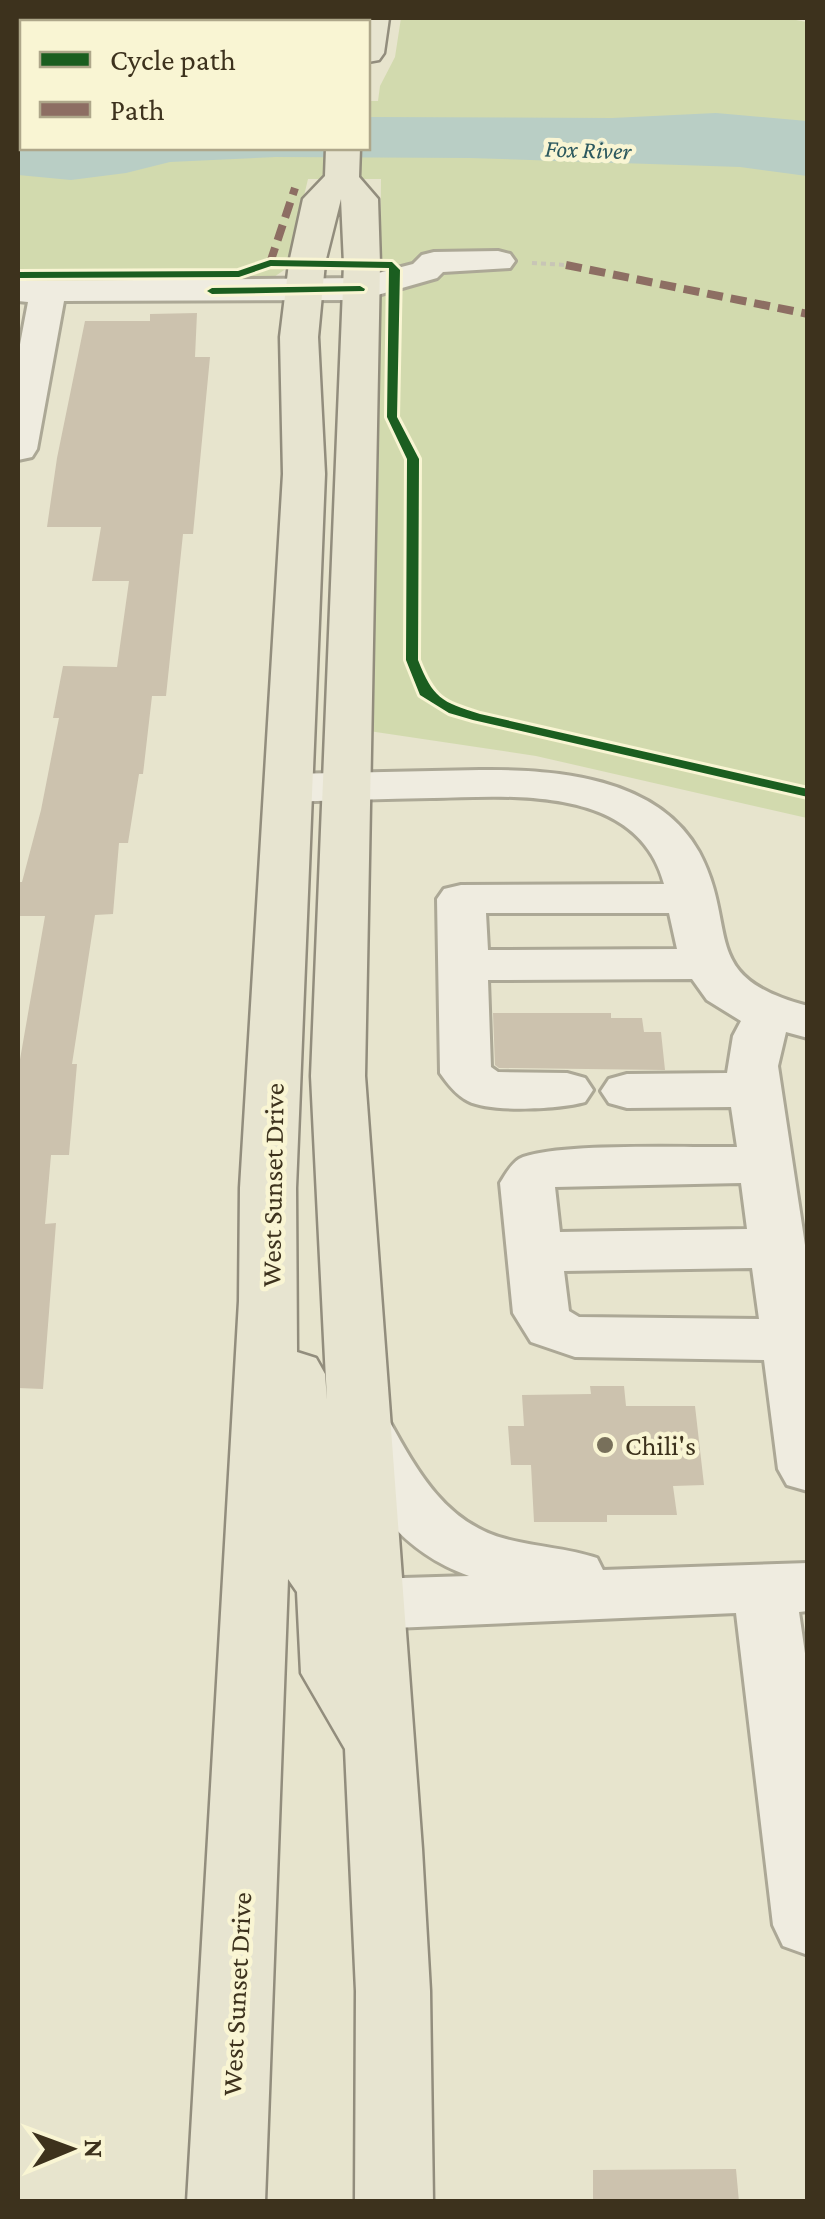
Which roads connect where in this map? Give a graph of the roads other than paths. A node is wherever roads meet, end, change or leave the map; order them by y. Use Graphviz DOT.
graph roads {
  1 [pos="342,163"];
  2 [pos="498,261"];
  3 [pos="303,290"];
  4 [pos="360,290"];
  5 [pos="33,291"];
  6 [pos="18,449"];
  7 [pos="346,786"];
  8 [pos="288,788"];
  9 [pos="690,898"];
  10 [pos="707,964"];
  11 [pos="464,965"];
  12 [pos="788,1019"];
  13 [pos="567,1090"];
  14 [pos="755,1090"];
  15 [pos="627,1091"];
  16 [pos="765,1165"];
  17 [pos="777,1248"];
  18 [pos="534,1252"];
  19 [pos="269,1301"];
  20 [pos="790,1340"];
  21 [pos="359,1418"];
  22 [pos="808,1469"];
  23 [pos="258,1555"];
  24 [pos="786,1587"];
  25 [pos="691,1588"];
  26 [pos="371,1604"];
  27 [pos="380,1746"];
  28 [pos="808,1925"];
  29 [pos="226,2202"];
  30 [pos="394,2202"];
  1 -- 3 [label="main road, West Sunset Drive"];
  1 -- 4 [label="main road, West Sunset Drive"];
  2 -- 4 [label="street"];
  3 -- 4 [label="street"];
  3 -- 5 [label="street"];
  3 -- 8 [label="main road, West Sunset Drive"];
  4 -- 7 [label="main road, West Sunset Drive"];
  5 -- 6 [label="street"];
  7 -- 8 [label="street"];
  7 -- 9 [label="street"];
  7 -- 21 [label="main road, West Sunset Drive"];
  8 -- 19 [label="main road, West Sunset Drive"];
  9 -- 10 [label="street"];
  9 -- 11 [label="street"];
  10 -- 11 [label="street"];
  10 -- 12 [label="street"];
  11 -- 13 [label="street"];
  12 -- 14 [label="street"];
  14 -- 15 [label="street"];
  14 -- 16 [label="street"];
  16 -- 17 [label="street"];
  16 -- 18 [label="street"];
  17 -- 18 [label="street"];
  17 -- 20 [label="street"];
  18 -- 20 [label="street"];
  19 -- 23 [label="main road, West Sunset Drive"];
  19 -- 26 [label="main road"];
  20 -- 22 [label="street"];
  21 -- 25 [label="street"];
  21 -- 26 [label="main road, West Sunset Drive"];
  23 -- 27 [label="main road"];
  23 -- 29 [label="main road, West Sunset Drive"];
  24 -- 25 [label="street"];
  24 -- 28 [label="street"];
  25 -- 26 [label="street"];
  26 -- 27 [label="main road, West Sunset Drive"];
  27 -- 30 [label="main road, West Sunset Drive"];
}
